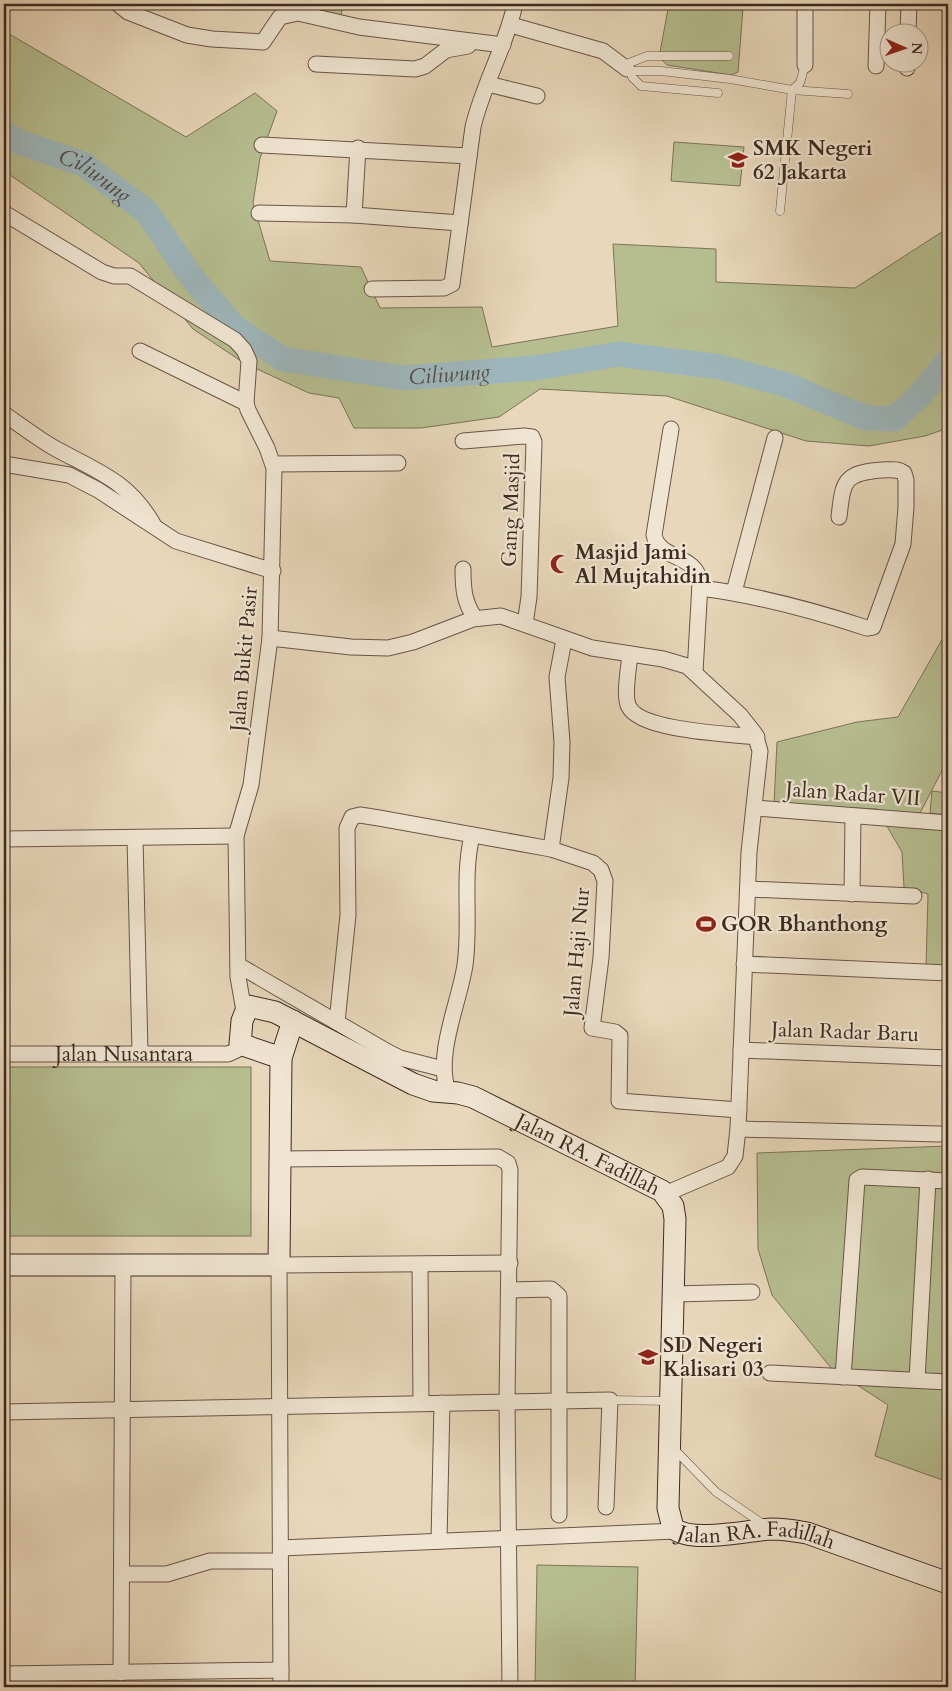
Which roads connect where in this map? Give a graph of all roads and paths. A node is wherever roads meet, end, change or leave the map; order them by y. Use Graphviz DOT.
graph roads {
  1 [pos="118,4"];
  2 [pos="515,4"];
  3 [pos="805,4"];
  4 [pos="878,4"];
  5 [pos="909,4"];
  6 [pos="908,22"];
  7 [pos="511,25"];
  8 [pos="503,47"];
  9 [pos="729,56"];
  10 [pos="316,64"];
  11 [pos="804,65"];
  12 [pos="876,66"];
  13 [pos="628,68"];
  14 [pos="488,84"];
  15 [pos="792,90"];
  16 [pos="718,93"];
  17 [pos="848,94"];
  18 [pos="537,96"];
  19 [pos="262,145"];
  20 [pos="358,148"];
  21 [pos="469,156"];
  22 [pos="780,211"];
  23 [pos="4,213"];
  24 [pos="259,213"];
  25 [pos="354,215"];
  26 [pos="460,223"];
  27 [pos="372,289"];
  28 [pos="140,351"];
  29 [pos="246,403"];
  30 [pos="4,414"];
  31 [pos="671,429"];
  32 [pos="775,438"];
  33 [pos="462,440"];
  34 [pos="398,463"];
  35 [pos="4,464"];
  36 [pos="273,464"];
  37 [pos="839,518"];
  38 [pos="155,528"];
  39 [pos="464,569"];
  40 [pos="273,571"];
  41 [pos="700,588"];
  42 [pos="734,592"];
  43 [pos="475,618"];
  44 [pos="525,624"];
  45 [pos="270,638"];
  46 [pos="564,640"];
  47 [pos="630,654"];
  48 [pos="695,672"];
  49 [pos="756,737"];
  50 [pos="755,808"];
  51 [pos="853,816"];
  52 [pos="948,822"];
  53 [pos="236,836"];
  54 [pos="472,836"];
  55 [pos="135,838"];
  56 [pos="4,839"];
  57 [pos="550,849"];
  58 [pos="748,889"];
  59 [pos="852,894"];
  60 [pos="914,896"];
  61 [pos="744,964"];
  62 [pos="238,965"];
  63 [pos="948,974"];
  64 [pos="244,1011"];
  65 [pos="293,1021"];
  66 [pos="337,1022"];
  67 [pos="240,1044"];
  68 [pos="741,1050"];
  69 [pos="140,1052"];
  70 [pos="4,1054"];
  71 [pos="281,1058"];
  72 [pos="948,1058"];
  73 [pos="443,1070"];
  74 [pos="448,1092"];
  75 [pos="739,1110"];
  76 [pos="738,1129"];
  77 [pos="940,1134"];
  78 [pos="280,1159"];
  79 [pos="928,1180"];
  80 [pos="948,1181"];
  81 [pos="665,1194"];
  82 [pos="510,1263"];
  83 [pos="4,1265"];
  84 [pos="123,1265"];
  85 [pos="279,1265"];
  86 [pos="420,1265"];
  87 [pos="510,1290"];
  88 [pos="752,1292"];
  89 [pos="674,1294"];
  90 [pos="770,1373"];
  91 [pos="843,1377"];
  92 [pos="917,1380"];
  93 [pos="948,1382"];
  94 [pos="610,1400"];
  95 [pos="559,1401"];
  96 [pos="671,1401"];
  97 [pos="507,1402"];
  98 [pos="442,1403"];
  99 [pos="421,1404"];
  100 [pos="279,1406"];
  101 [pos="122,1410"];
  102 [pos="4,1412"];
  103 [pos="670,1445"];
  104 [pos="606,1507"];
  105 [pos="559,1514"];
  106 [pos="772,1529"];
  107 [pos="676,1531"];
  108 [pos="509,1538"];
  109 [pos="439,1541"];
  110 [pos="281,1555"];
  111 [pos="123,1574"];
  112 [pos="948,1583"];
  113 [pos="281,1670"];
  114 [pos="121,1673"];
  115 [pos="4,1674"];
  116 [pos="281,1687"];
  117 [pos="510,1687"];
  1 -- 8 [label="street"];
  2 -- 7 [label="street"];
  3 -- 11 [label="street"];
  4 -- 12 [label="street"];
  5 -- 6 [label="street"];
  7 -- 8 [label="street"];
  7 -- 13 [label="street"];
  8 -- 10 [label="street"];
  8 -- 14 [label="street"];
  9 -- 13 [label="lane"];
  11 -- 15 [label="lane"];
  13 -- 15 [label="lane"];
  13 -- 16 [label="lane"];
  14 -- 18 [label="street"];
  14 -- 21 [label="street"];
  15 -- 17 [label="lane"];
  15 -- 22 [label="lane"];
  19 -- 20 [label="street"];
  20 -- 21 [label="street"];
  20 -- 25 [label="street"];
  21 -- 26 [label="street"];
  23 -- 29 [label="street"];
  24 -- 25 [label="street"];
  25 -- 26 [label="street"];
  26 -- 27 [label="street"];
  28 -- 29 [label="street"];
  29 -- 36 [label="street"];
  30 -- 38 [label="street"];
  31 -- 41 [label="street"];
  32 -- 42 [label="street"];
  33 -- 44 [label="street, Gang Masjid"];
  34 -- 36 [label="street"];
  35 -- 38 [label="street, Jalan Bukit Pasir"];
  36 -- 40 [label="street"];
  37 -- 42 [label="street"];
  38 -- 40 [label="street, Jalan Bukit Pasir"];
  39 -- 43 [label="street"];
  40 -- 45 [label="street, Jalan Bukit Pasir"];
  41 -- 42 [label="street"];
  41 -- 48 [label="street"];
  43 -- 44 [label="street, Jalan Radar Baru"];
  43 -- 45 [label="street, Jalan Radar Baru"];
  44 -- 46 [label="street, Jalan Radar Baru"];
  45 -- 53 [label="street, Jalan Bukit Pasir"];
  46 -- 47 [label="street, Jalan Radar Baru"];
  46 -- 57 [label="street"];
  47 -- 48 [label="street, Jalan Radar Baru"];
  47 -- 49 [label="street"];
  48 -- 49 [label="street, Jalan Radar Baru"];
  49 -- 50 [label="street, Jalan Radar Baru"];
  50 -- 51 [label="street, Jalan Radar VII"];
  50 -- 58 [label="street, Jalan Radar Baru"];
  51 -- 52 [label="street, Jalan Radar VII"];
  51 -- 59 [label="street"];
  53 -- 55 [label="street"];
  53 -- 62 [label="street, Jalan Bukit Pasir"];
  54 -- 57 [label="street"];
  54 -- 66 [label="street"];
  54 -- 73 [label="street"];
  55 -- 56 [label="street"];
  55 -- 69 [label="street"];
  57 -- 75 [label="street, Jalan Haji Nur"];
  58 -- 59 [label="street"];
  58 -- 61 [label="street, Jalan Radar Baru"];
  59 -- 60 [label="street"];
  61 -- 63 [label="street"];
  61 -- 68 [label="street, Jalan Radar Baru"];
  62 -- 64 [label="street, Jalan Bukit Pasir"];
  62 -- 66 [label="street"];
  64 -- 65 [label="main road, Jalan RA. Fadillah"];
  64 -- 67 [label="main road"];
  65 -- 71 [label="main road"];
  65 -- 74 [label="main road, Jalan RA. Fadillah"];
  66 -- 73 [label="street"];
  67 -- 69 [label="street, Jalan Nusantara"];
  67 -- 71 [label="main road"];
  68 -- 72 [label="street, Jalan Radar Baru"];
  68 -- 75 [label="street, Jalan Radar Baru"];
  69 -- 70 [label="street, Jalan Nusantara"];
  71 -- 78 [label="main road"];
  73 -- 74 [label="street"];
  74 -- 81 [label="main road, Jalan RA. Fadillah"];
  75 -- 76 [label="street, Jalan Radar Baru"];
  76 -- 77 [label="street"];
  76 -- 81 [label="street, Jalan Radar Baru"];
  78 -- 82 [label="street"];
  78 -- 85 [label="main road"];
  79 -- 80 [label="street"];
  79 -- 91 [label="street"];
  79 -- 92 [label="street"];
  81 -- 89 [label="main road, Jalan RA. Fadillah"];
  82 -- 86 [label="street"];
  82 -- 87 [label="street"];
  83 -- 84 [label="main road"];
  84 -- 85 [label="main road"];
  84 -- 101 [label="street"];
  85 -- 86 [label="street"];
  85 -- 100 [label="street"];
  86 -- 99 [label="street"];
  87 -- 95 [label="street"];
  87 -- 97 [label="street"];
  88 -- 89 [label="street"];
  89 -- 96 [label="main road, Jalan RA. Fadillah"];
  90 -- 91 [label="street"];
  91 -- 92 [label="street"];
  92 -- 93 [label="street"];
  94 -- 95 [label="street"];
  94 -- 96 [label="lane"];
  94 -- 104 [label="street"];
  95 -- 97 [label="street"];
  95 -- 105 [label="street"];
  96 -- 103 [label="main road, Jalan RA. Fadillah"];
  97 -- 98 [label="street"];
  97 -- 108 [label="street"];
  98 -- 99 [label="street"];
  98 -- 109 [label="street"];
  99 -- 100 [label="street"];
  100 -- 101 [label="street"];
  100 -- 110 [label="street"];
  101 -- 102 [label="street"];
  101 -- 111 [label="street"];
  103 -- 106 [label="lane"];
  103 -- 107 [label="main road, Jalan RA. Fadillah"];
  106 -- 107 [label="main road, Jalan RA. Fadillah"];
  106 -- 112 [label="main road, Jalan RA. Fadillah"];
  107 -- 108 [label="street"];
  108 -- 109 [label="street"];
  108 -- 117 [label="street"];
  109 -- 110 [label="street"];
  110 -- 111 [label="street"];
  110 -- 113 [label="street"];
  111 -- 114 [label="street"];
  113 -- 114 [label="street"];
  113 -- 116 [label="street"];
  114 -- 115 [label="street"];
}
